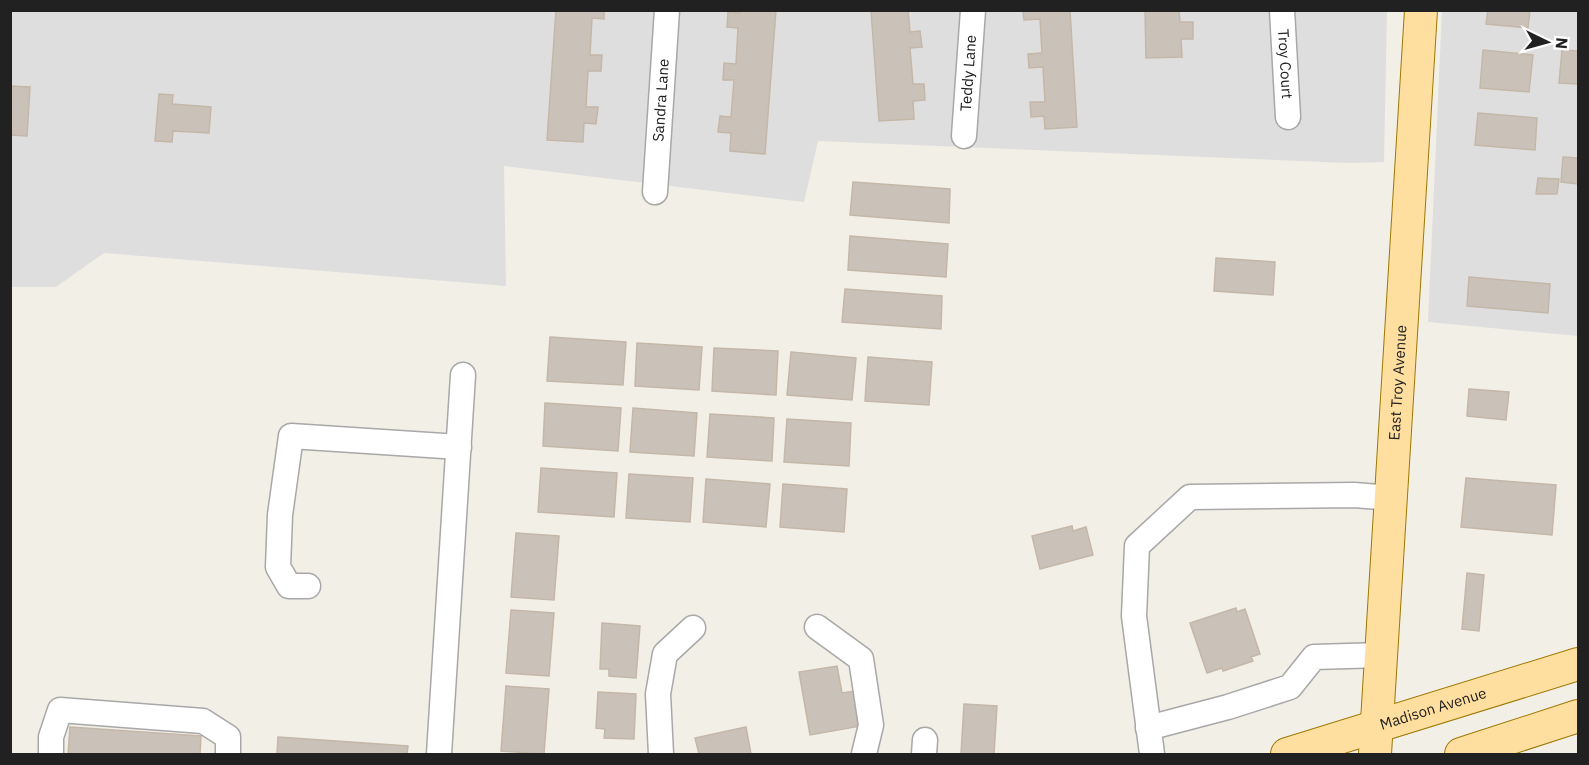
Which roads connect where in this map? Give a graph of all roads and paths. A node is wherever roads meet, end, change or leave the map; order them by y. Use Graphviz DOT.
graph roads {
  1 [pos="667,10"];
  2 [pos="973,10"];
  3 [pos="1282,10"];
  4 [pos="1421,10"];
  5 [pos="1288,117"];
  6 [pos="964,136"];
  7 [pos="655,192"];
  8 [pos="463,375"];
  9 [pos="459,447"];
  10 [pos="1392,498"];
  11 [pos="308,586"];
  12 [pos="818,627"];
  13 [pos="693,628"];
  14 [pos="1382,655"];
  15 [pos="1578,664"];
  16 [pos="1578,716"];
  17 [pos="1148,728"];
  18 [pos="1376,740"];
  19 [pos="51,754"];
  20 [pos="228,754"];
  21 [pos="439,754"];
  22 [pos="661,754"];
  23 [pos="864,754"];
  24 [pos="1152,754"];
  25 [pos="1287,754"];
  26 [pos="1461,754"];
  1 -- 7 [label="street, Sandra Lane"];
  2 -- 6 [label="street, Teddy Lane"];
  3 -- 5 [label="street, Troy Court"];
  4 -- 10 [label="main road, East Troy Avenue"];
  8 -- 9 [label="street"];
  9 -- 11 [label="street"];
  9 -- 21 [label="street"];
  10 -- 14 [label="main road, East Troy Avenue"];
  10 -- 17 [label="street"];
  12 -- 23 [label="street"];
  13 -- 22 [label="street"];
  14 -- 17 [label="street"];
  14 -- 18 [label="main road, East Troy Avenue"];
  15 -- 18 [label="main road, Madison Avenue"];
  16 -- 26 [label="main road"];
  17 -- 24 [label="street"];
  18 -- 25 [label="main road, Madison Avenue"];
  19 -- 20 [label="street"];
}
